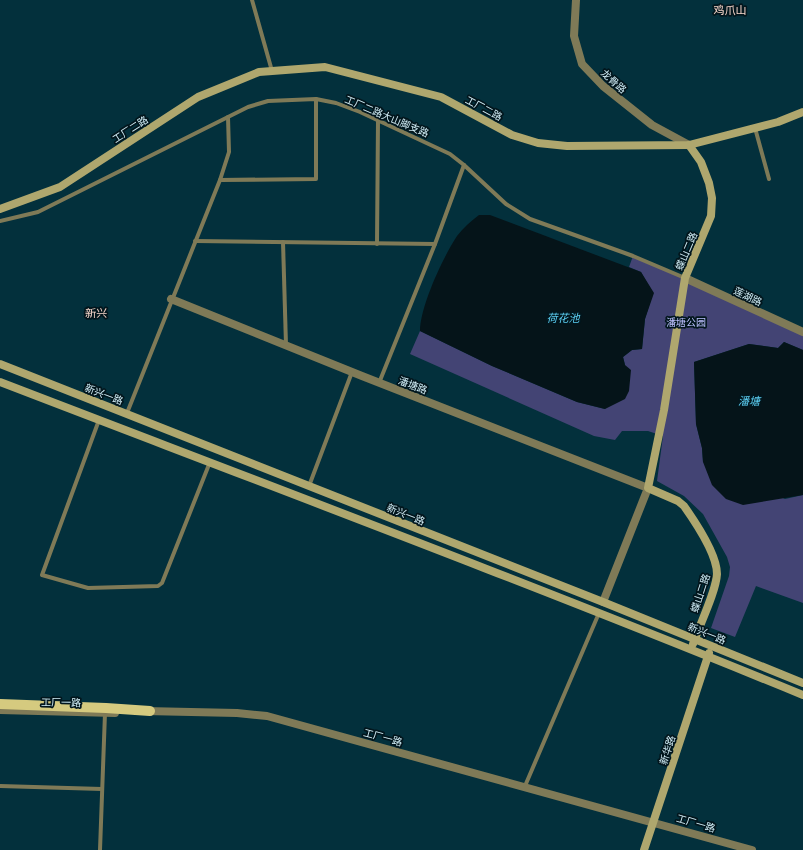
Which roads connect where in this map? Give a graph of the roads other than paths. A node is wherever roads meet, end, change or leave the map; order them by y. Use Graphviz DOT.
graph roads {
  1 [pos="252,0"];
  2 [pos="576,0"];
  3 [pos="272,71"];
  4 [pos="316,99"];
  5 [pos="803,112"];
  6 [pos="228,117"];
  7 [pos="378,120"];
  8 [pos="755,128"];
  9 [pos="689,144"];
  10 [pos="464,164"];
  11 [pos="220,180"];
  12 [pos="769,180"];
  13 [pos="0,209"];
  14 [pos="0,221"];
  15 [pos="195,241"];
  16 [pos="283,242"];
  17 [pos="378,244"];
  18 [pos="435,244"];
  19 [pos="686,278"];
  20 [pos="172,299"];
  21 [pos="803,332"];
  22 [pos="286,345"];
  23 [pos="0,364"];
  24 [pos="352,372"];
  25 [pos="0,382"];
  26 [pos="380,382"];
  27 [pos="127,413"];
  28 [pos="99,419"];
  29 [pos="210,462"];
  30 [pos="309,486"];
  31 [pos="648,488"];
  32 [pos="603,602"];
  33 [pos="599,612"];
  34 [pos="694,639"];
  35 [pos="711,646"];
  36 [pos="690,650"];
  37 [pos="708,657"];
  38 [pos="803,683"];
  39 [pos="803,695"];
  40 [pos="0,704"];
  41 [pos="0,710"];
  42 [pos="150,711"];
  43 [pos="105,713"];
  44 [pos="0,786"];
  45 [pos="525,786"];
  46 [pos="102,790"];
  47 [pos="654,822"];
  48 [pos="100,850"];
  49 [pos="644,850"];
  50 [pos="752,850"];
  1 -- 3 [label="lane"];
  2 -- 9 [label="street, 龙骨路"];
  3 -- 9 [label="main road, 工厂二路"];
  3 -- 13 [label="main road, 工厂二路"];
  4 -- 6 [label="lane, 工厂二路大山脚支路"];
  4 -- 7 [label="lane, 工厂二路大山脚支路"];
  4 -- 11 [label="lane"];
  5 -- 8 [label="main road"];
  6 -- 11 [label="lane"];
  6 -- 14 [label="lane, 工厂二路大山脚支路"];
  7 -- 10 [label="lane, 工厂二路大山脚支路"];
  7 -- 17 [label="lane"];
  8 -- 9 [label="main road"];
  8 -- 12 [label="lane"];
  9 -- 19 [label="main road, 蝶山二路"];
  10 -- 18 [label="lane"];
  10 -- 19 [label="lane, 工厂二路大山脚支路"];
  11 -- 15 [label="lane"];
  15 -- 16 [label="lane"];
  15 -- 20 [label="lane"];
  16 -- 17 [label="lane"];
  16 -- 22 [label="lane"];
  17 -- 18 [label="lane"];
  18 -- 26 [label="lane"];
  19 -- 21 [label="street, 莲湖路"];
  19 -- 31 [label="main road, 蝶山二路"];
  20 -- 22 [label="street, 潘塘路"];
  20 -- 27 [label="lane"];
  22 -- 24 [label="street, 潘塘路"];
  23 -- 27 [label="main road, 新兴一路"];
  24 -- 26 [label="street, 潘塘路"];
  24 -- 30 [label="lane"];
  25 -- 28 [label="main road"];
  26 -- 31 [label="street, 潘塘路"];
  27 -- 30 [label="main road, 新兴一路"];
  28 -- 29 [label="main road"];
  28 -- 29 [label="lane"];
  29 -- 33 [label="main road"];
  30 -- 32 [label="main road, 新兴一路"];
  31 -- 32 [label="street, 蝶山二路"];
  31 -- 34 [label="main road, 蝶山二路"];
  32 -- 34 [label="main road, 新兴一路"];
  33 -- 36 [label="main road"];
  33 -- 45 [label="lane"];
  34 -- 35 [label="main road, 新兴一路"];
  34 -- 36 [label="main road, 蝶山二路"];
  35 -- 37 [label="main road, 新华路"];
  35 -- 38 [label="main road, 新兴一路"];
  36 -- 37 [label="main road"];
  37 -- 39 [label="main road"];
  37 -- 47 [label="main road, 新华路"];
  40 -- 42 [label="main road"];
  41 -- 43 [label="street, 工厂一路"];
  42 -- 43 [label="street, 工厂一路"];
  42 -- 45 [label="street, 工厂一路"];
  43 -- 46 [label="lane"];
  44 -- 46 [label="lane"];
  45 -- 47 [label="street, 工厂一路"];
  46 -- 48 [label="lane"];
  47 -- 49 [label="main road, 新华路"];
  47 -- 50 [label="street, 工厂一路"];
}
